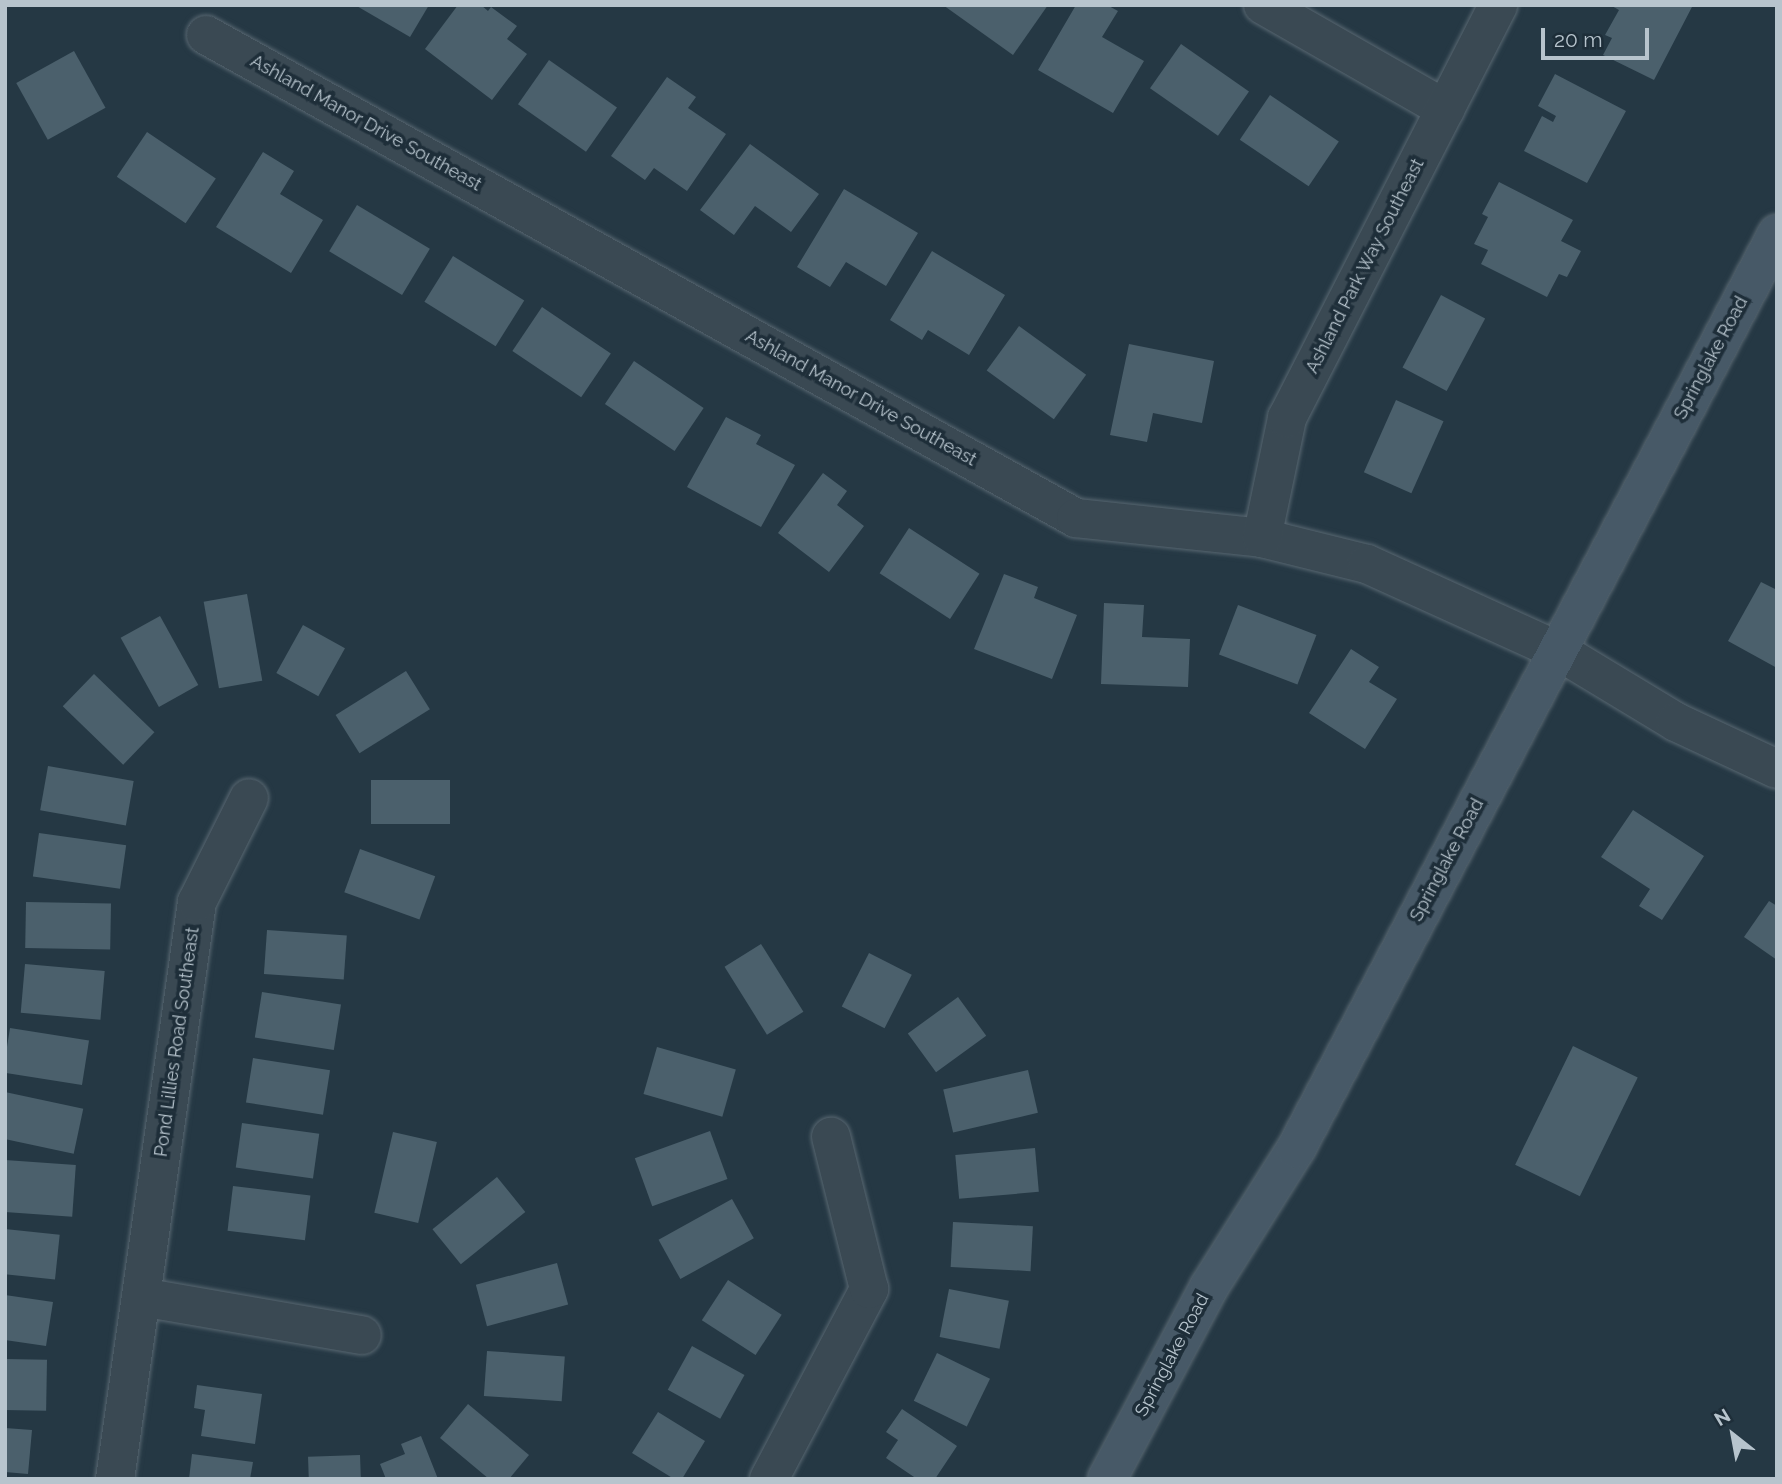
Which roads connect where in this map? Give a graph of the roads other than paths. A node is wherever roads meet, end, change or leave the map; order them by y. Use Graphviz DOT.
graph roads {
  1 [pos="1263,5"];
  2 [pos="1498,5"];
  3 [pos="206,35"];
  4 [pos="1445,109"];
  5 [pos="1777,234"];
  6 [pos="1262,538"];
  7 [pos="1557,650"];
  8 [pos="1777,769"];
  9 [pos="249,798"];
  10 [pos="831,1137"];
  11 [pos="141,1297"];
  12 [pos="362,1335"];
  13 [pos="115,1479"];
  14 [pos="769,1479"];
  15 [pos="1107,1479"];
  1 -- 4 [label="street"];
  2 -- 4 [label="street, Ashland Park Way Southeast"];
  3 -- 6 [label="street, Ashland Manor Drive Southeast"];
  4 -- 6 [label="street, Ashland Park Way Southeast"];
  5 -- 7 [label="street, Springlake Road"];
  6 -- 7 [label="street, Ashland Manor Drive Southeast"];
  7 -- 8 [label="street, Ashland Manor Drive Southeast"];
  7 -- 15 [label="street, Springlake Road"];
  9 -- 11 [label="street, Pond Lillies Road Southeast"];
  10 -- 14 [label="street"];
  11 -- 12 [label="street"];
  11 -- 13 [label="street, Pond Lillies Road Southeast"];
}
